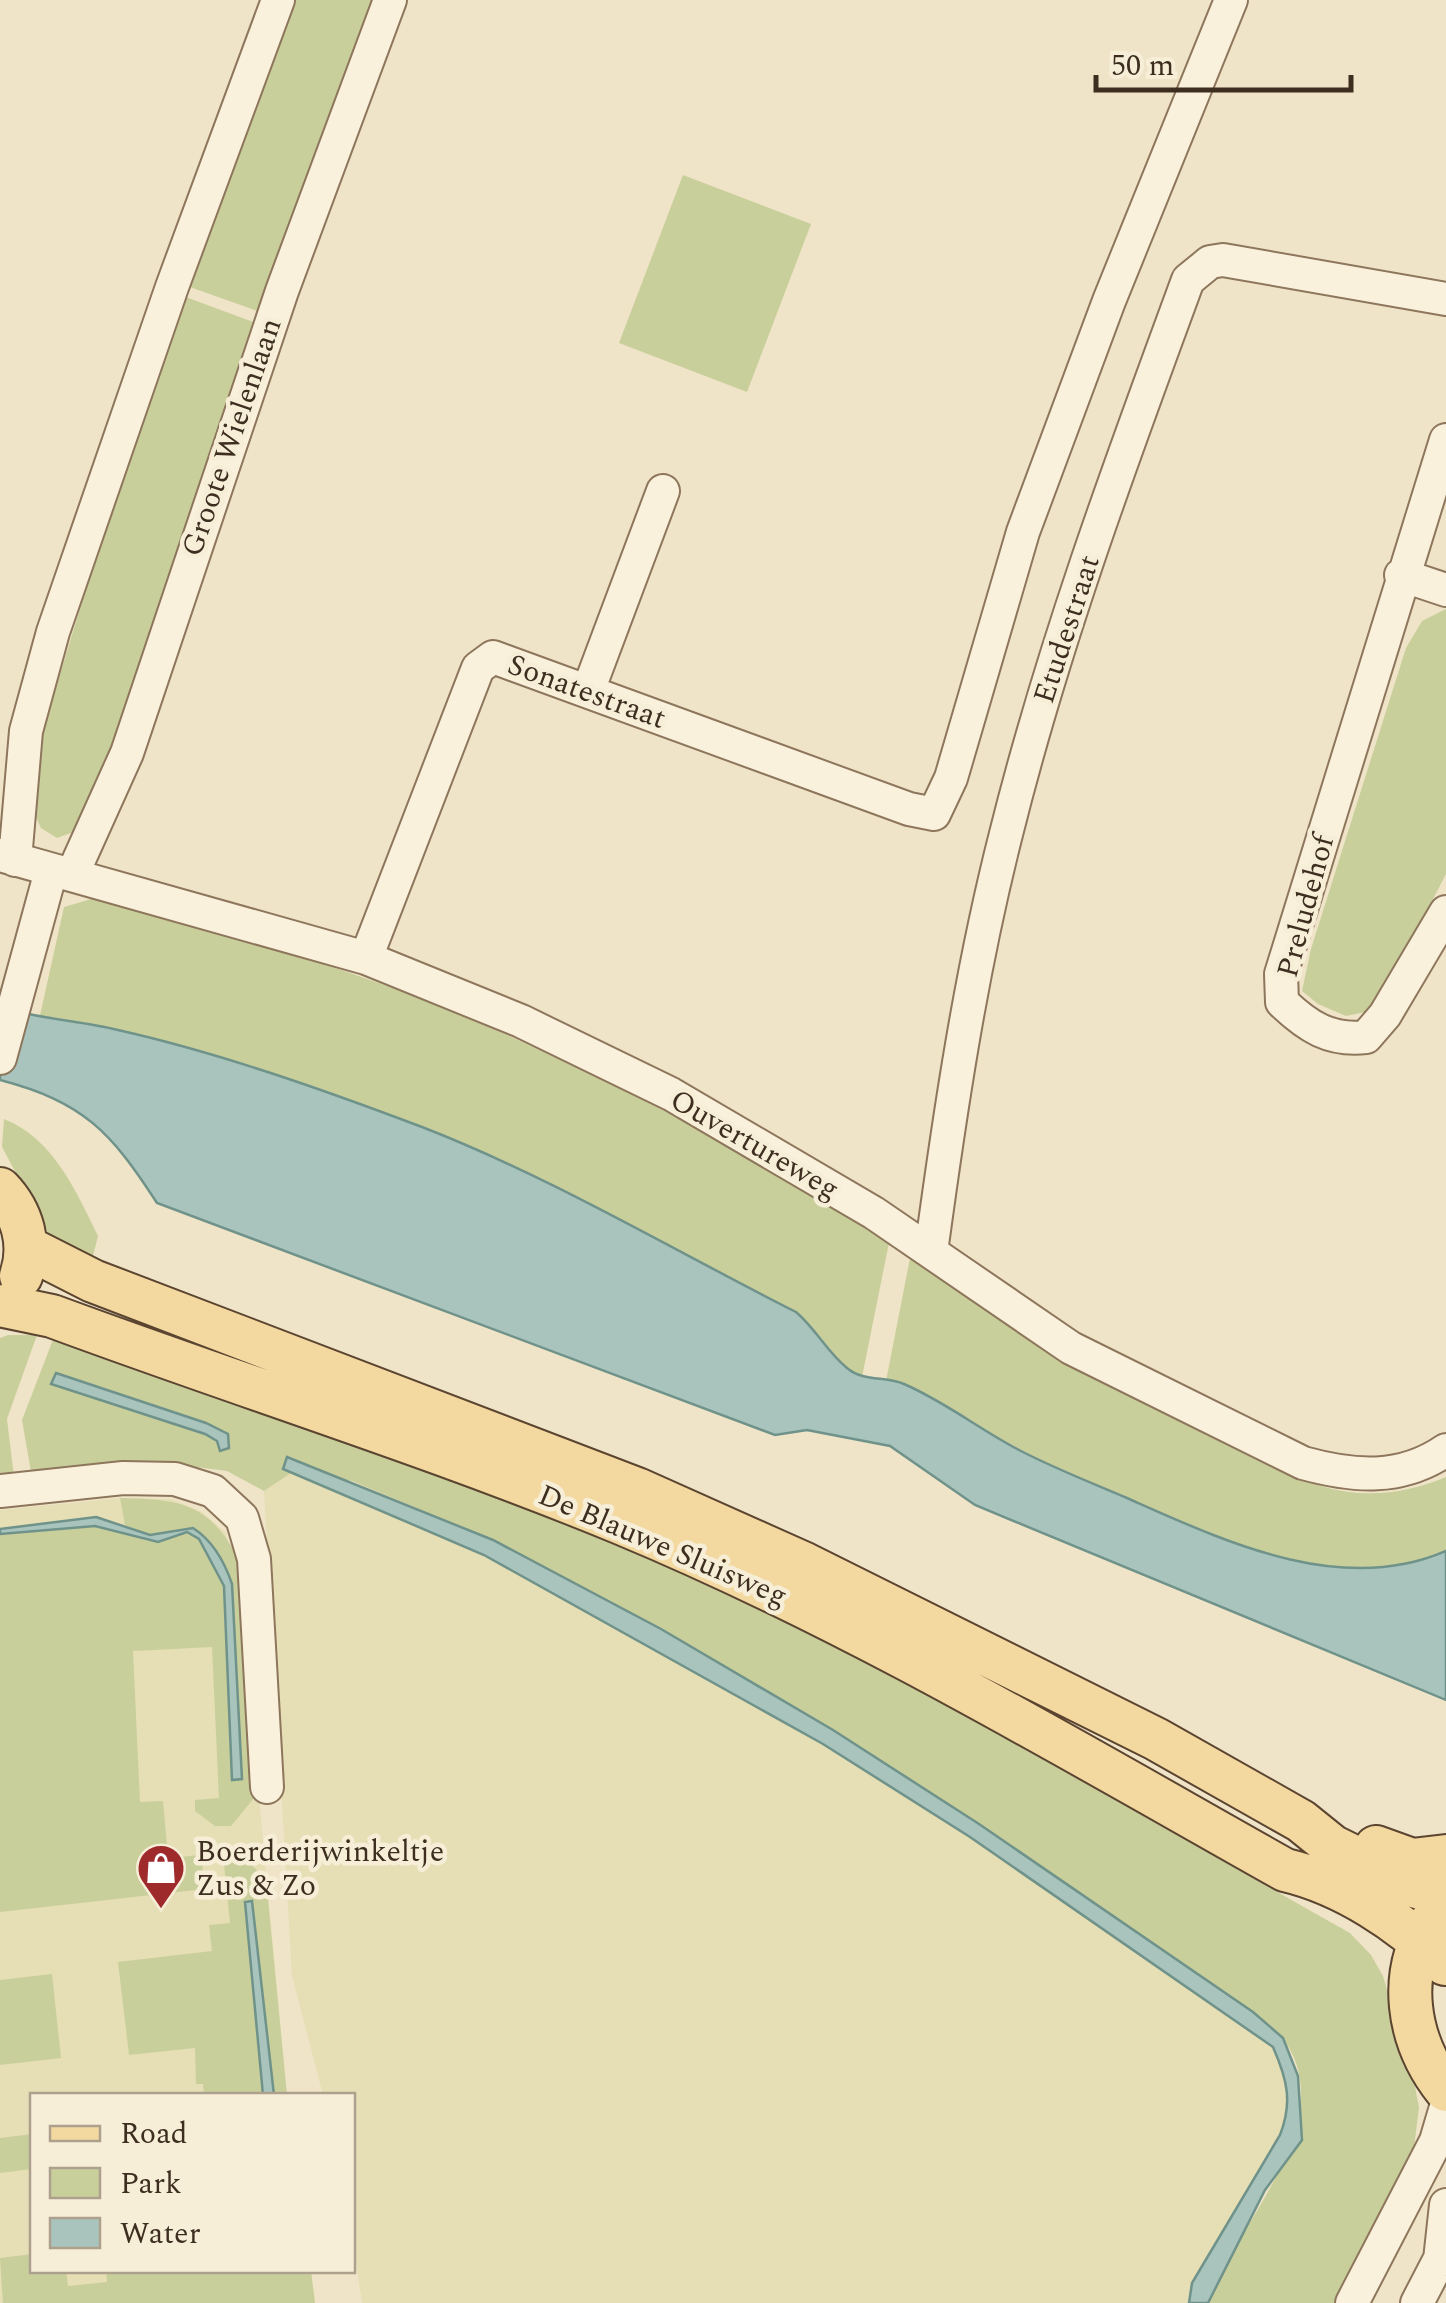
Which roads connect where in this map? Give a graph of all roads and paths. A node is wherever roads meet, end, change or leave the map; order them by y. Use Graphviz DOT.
graph roads {
  1 [pos="278,0"];
  2 [pos="390,0"];
  3 [pos="1231,0"];
  4 [pos="1446,299"];
  5 [pos="1446,440"];
  6 [pos="663,492"];
  7 [pos="1401,575"];
  8 [pos="1446,590"];
  9 [pos="588,690"];
  10 [pos="8,858"];
  11 [pos="62,872"];
  12 [pos="1446,912"];
  13 [pos="366,958"];
  14 [pos="0,1058"];
  15 [pos="0,1189"];
  16 [pos="26,1247"];
  17 [pos="931,1252"];
  18 [pos="2,1308"];
  19 [pos="1435,1457"];
  20 [pos="0,1491"];
  21 [pos="266,1787"];
  22 [pos="1444,1870"];
  23 [pos="1446,1903"];
  24 [pos="1431,1958"];
  25 [pos="1446,2040"];
  26 [pos="1446,2090"];
  27 [pos="1446,2107"];
  28 [pos="1446,2205"];
  29 [pos="1444,2254"];
  30 [pos="1352,2303"];
  31 [pos="1417,2303"];
  1 -- 10 [label="street"];
  2 -- 11 [label="street, Groote Wielenlaan"];
  3 -- 9 [label="street, Sonatestraat"];
  4 -- 17 [label="street, Etudestraat"];
  5 -- 7 [label="street, Preludehof"];
  6 -- 9 [label="street"];
  7 -- 8 [label="street"];
  7 -- 12 [label="street, Preludehof"];
  9 -- 13 [label="street, Sonatestraat"];
  10 -- 11 [label="street, Ouvertureweg"];
  11 -- 13 [label="street, Ouvertureweg"];
  11 -- 14 [label="street, Groote Wielenlaan"];
  13 -- 17 [label="street, Ouvertureweg"];
  15 -- 16 [label="main road"];
  16 -- 18 [label="main road"];
  16 -- 22 [label="main road, De Blauwe Sluisweg"];
  17 -- 19 [label="street, Ouvertureweg"];
  18 -- 24 [label="main road, De Blauwe Sluisweg"];
  20 -- 21 [label="street"];
  23 -- 24 [label="main road"];
  24 -- 25 [label="main road"];
  24 -- 26 [label="main road"];
  27 -- 30 [label="street"];
  28 -- 29 [label="street"];
  29 -- 31 [label="street"];
}
